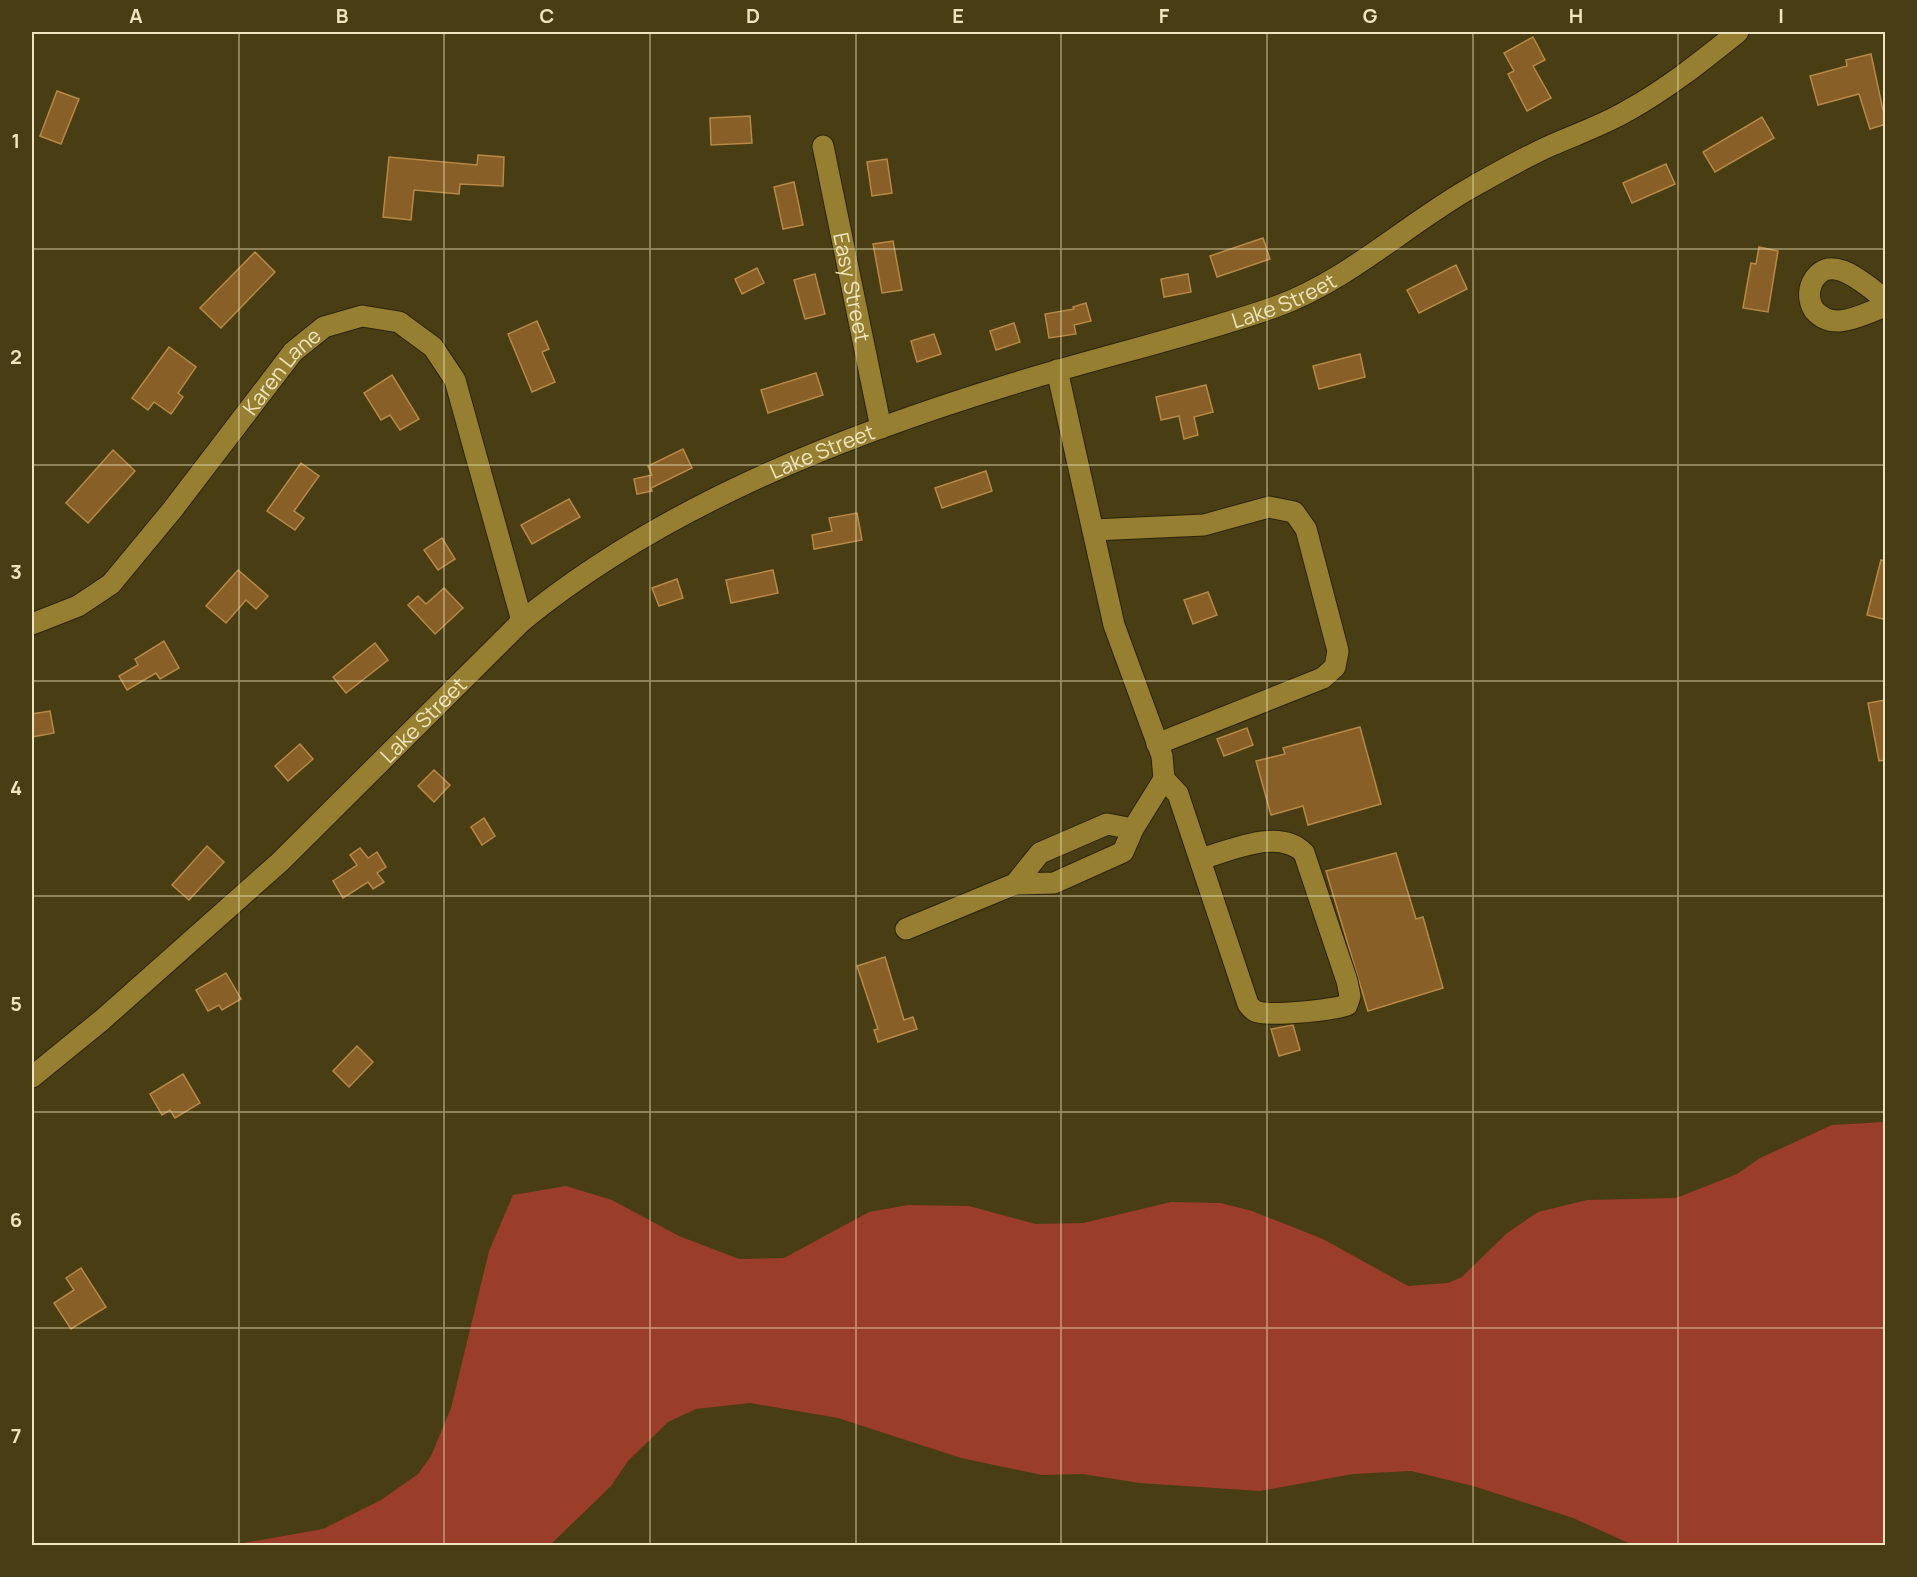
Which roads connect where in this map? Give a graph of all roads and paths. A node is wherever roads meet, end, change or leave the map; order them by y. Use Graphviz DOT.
graph roads {
  1 [pos="1738,32"];
  2 [pos="823,146"];
  3 [pos="1886,300"];
  4 [pos="1886,306"];
  5 [pos="1057,370"];
  6 [pos="881,428"];
  7 [pos="1093,530"];
  8 [pos="522,621"];
  9 [pos="32,624"];
  10 [pos="1157,744"];
  11 [pos="1164,779"];
  12 [pos="1133,829"];
  13 [pos="1200,859"];
  14 [pos="1015,884"];
  15 [pos="906,929"];
  16 [pos="32,1077"];
  1 -- 5 [label="street, Lake Street"];
  2 -- 6 [label="street, Easy Street"];
  3 -- 4 [label="street"];
  5 -- 6 [label="street, Lake Street"];
  5 -- 7 [label="street"];
  6 -- 8 [label="street, Lake Street"];
  7 -- 10 [label="street"];
  7 -- 10 [label="street"];
  8 -- 9 [label="street, Karen Lane"];
  8 -- 16 [label="street, Lake Street"];
  10 -- 11 [label="street"];
  11 -- 12 [label="street"];
  11 -- 13 [label="street"];
  12 -- 14 [label="street"];
  12 -- 14 [label="street"];
  13 -- 13 [label="street"];
  14 -- 15 [label="street"];
}
